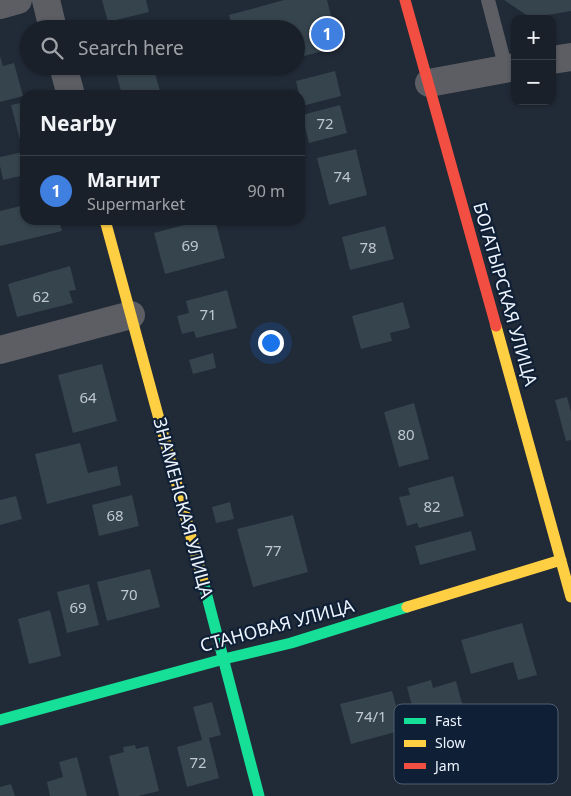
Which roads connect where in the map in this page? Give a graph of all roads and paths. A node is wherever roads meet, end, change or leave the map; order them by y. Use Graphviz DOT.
graph roads {
  1 [pos="18,0"];
  2 [pos="46,0"];
  3 [pos="405,0"];
  4 [pos="488,0"];
  5 [pos="0,5"];
  6 [pos="51,20"];
  7 [pos="571,57"];
  8 [pos="556,59"];
  9 [pos="510,68"];
  10 [pos="66,75"];
  11 [pos="428,83"];
  12 [pos="70,90"];
  13 [pos="106,225"];
  14 [pos="131,315"];
  15 [pos="0,350"];
  16 [pos="561,560"];
  17 [pos="571,597"];
  18 [pos="224,659"];
  19 [pos="0,720"];
  20 [pos="259,796"];
  1 -- 5 [label="street"];
  2 -- 6 [label="street"];
  3 -- 11 [label="street, БОГАТЫРСКАЯ УЛИЦА"];
  4 -- 9 [label="lane"];
  7 -- 8 [label="street"];
  9 -- 11 [label="street"];
  10 -- 12 [label="street"];
  11 -- 16 [label="street, БОГАТЫРСКАЯ УЛИЦА"];
  13 -- 14 [label="street, ЗНАМЕНСКАЯ УЛИЦА"];
  14 -- 15 [label="street"];
  14 -- 18 [label="street, ЗНАМЕНСКАЯ УЛИЦА"];
  16 -- 17 [label="street, БОГАТЫРСКАЯ УЛИЦА"];
  16 -- 18 [label="street, СТАНОВАЯ УЛИЦА"];
  18 -- 19 [label="street, СТАНОВАЯ УЛИЦА"];
  18 -- 20 [label="street, ЗНАМЕНСКАЯ УЛИЦА"];
}
